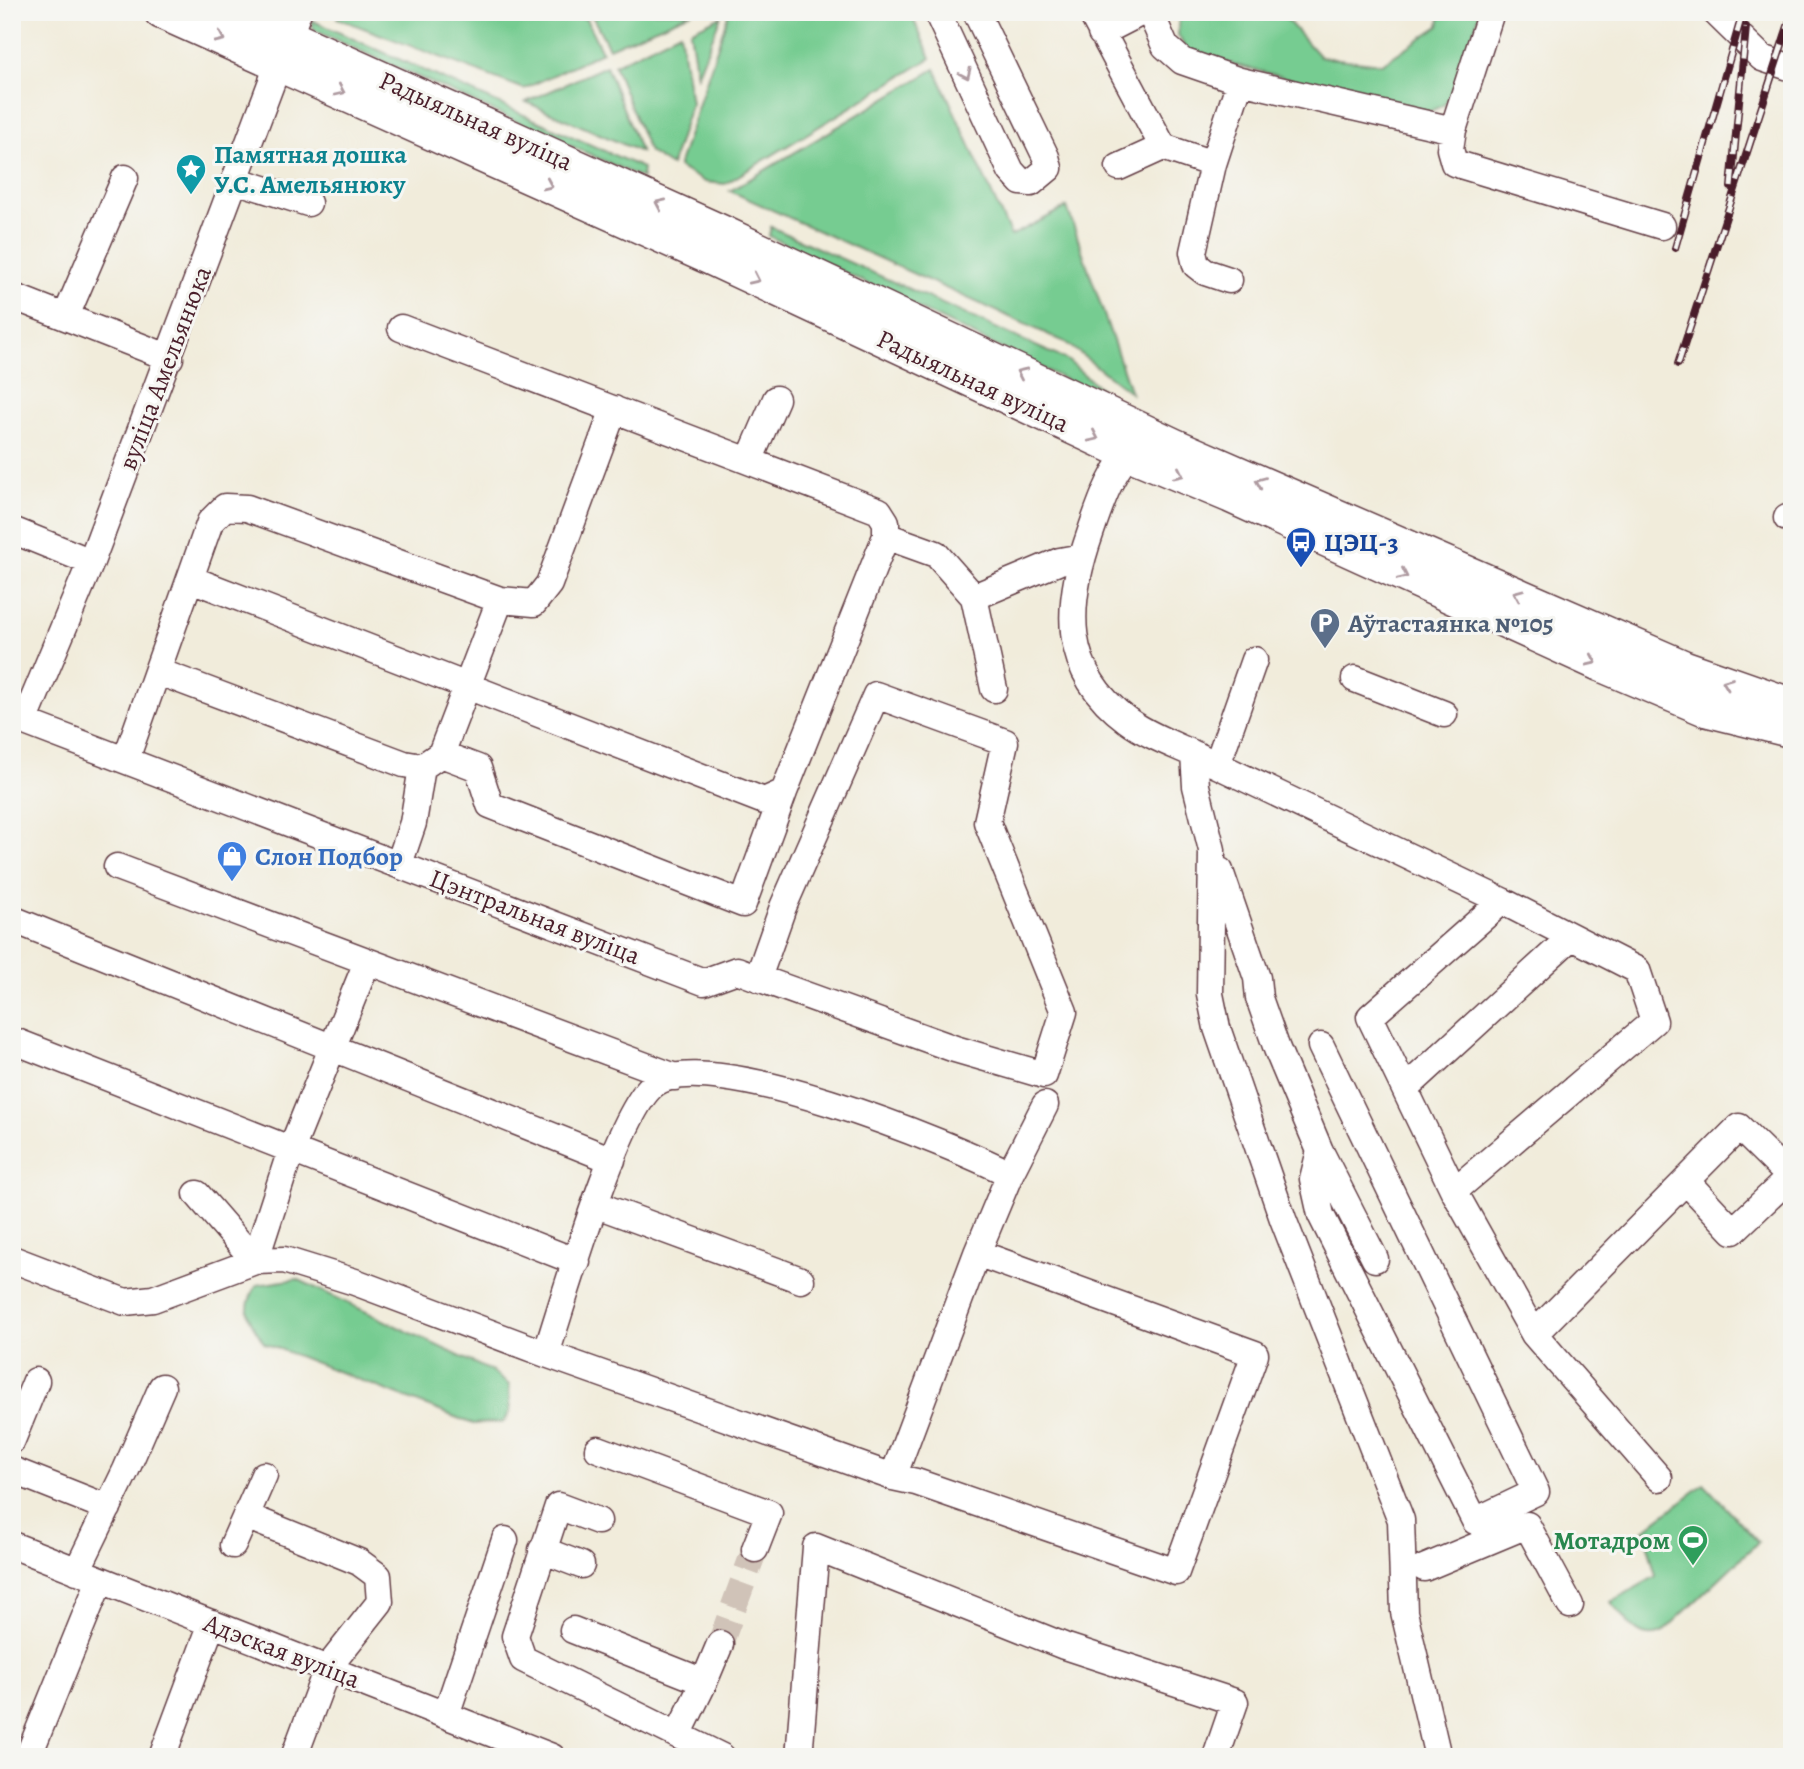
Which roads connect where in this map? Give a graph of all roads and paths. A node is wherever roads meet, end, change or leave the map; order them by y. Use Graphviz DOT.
graph roads {
  1 [pos="161,12"];
  2 [pos="235,12"];
  3 [pos="937,12"];
  4 [pos="976,12"];
  5 [pos="1491,12"];
  6 [pos="1715,12"];
  7 [pos="1096,22"];
  8 [pos="288,37"];
  9 [pos="1792,68"];
  10 [pos="1240,81"];
  11 [pos="1453,130"];
  12 [pos="1163,148"];
  13 [pos="1213,164"];
  14 [pos="1119,167"];
  15 [pos="125,178"];
  16 [pos="235,180"];
  17 [pos="308,203"];
  18 [pos="1662,226"];
  19 [pos="1229,280"];
  20 [pos="12,296"];
  21 [pos="66,316"];
  22 [pos="401,328"];
  23 [pos="170,358"];
  24 [pos="776,399"];
  25 [pos="614,409"];
  26 [pos="1138,443"];
  27 [pos="749,461"];
  28 [pos="12,530"];
  29 [pos="886,536"];
  30 [pos="1082,557"];
  31 [pos="91,562"];
  32 [pos="191,579"];
  33 [pos="974,597"];
  34 [pos="500,600"];
  35 [pos="1254,660"];
  36 [pos="159,672"];
  37 [pos="1355,679"];
  38 [pos="469,685"];
  39 [pos="994,689"];
  40 [pos="1792,705"];
  41 [pos="1444,714"];
  42 [pos="18,719"];
  43 [pos="1792,731"];
  44 [pos="126,759"];
  45 [pos="431,760"];
  46 [pos="1205,760"];
  47 [pos="784,792"];
  48 [pos="1212,850"];
  49 [pos="399,864"];
  50 [pos="117,867"];
  51 [pos="1502,901"];
  52 [pos="12,919"];
  53 [pos="1571,937"];
  54 [pos="368,962"];
  55 [pos="758,978"];
  56 [pos="12,1040"];
  57 [pos="1321,1046"];
  58 [pos="332,1049"];
  59 [pos="675,1077"];
  60 [pos="1405,1089"];
  61 [pos="1045,1105"];
  62 [pos="291,1150"];
  63 [pos="1320,1151"];
  64 [pos="612,1160"];
  65 [pos="1010,1174"];
  66 [pos="1686,1181"];
  67 [pos="1454,1191"];
  68 [pos="197,1194"];
  69 [pos="597,1205"];
  70 [pos="977,1253"];
  71 [pos="12,1259"];
  72 [pos="1375,1259"];
  73 [pos="255,1261"];
  74 [pos="578,1262"];
  75 [pos="801,1280"];
  76 [pos="1534,1334"];
  77 [pos="545,1354"];
  78 [pos="36,1381"];
  79 [pos="162,1387"];
  80 [pos="12,1440"];
  81 [pos="598,1449"];
  82 [pos="12,1470"];
  83 [pos="264,1475"];
  84 [pos="893,1477"];
  85 [pos="1659,1478"];
  86 [pos="108,1508"];
  87 [pos="246,1516"];
  88 [pos="597,1521"];
  89 [pos="505,1540"];
  90 [pos="12,1545"];
  91 [pos="233,1545"];
  92 [pos="755,1549"];
  93 [pos="542,1550"];
  94 [pos="581,1565"];
  95 [pos="1424,1568"];
  96 [pos="88,1575"];
  97 [pos="1570,1605"];
  98 [pos="212,1623"];
  99 [pos="573,1630"];
  100 [pos="720,1644"];
  101 [pos="327,1669"];
  102 [pos="704,1682"];
  103 [pos="446,1715"];
  104 [pos="678,1735"];
  105 [pos="28,1757"];
  106 [pos="162,1757"];
  107 [pos="294,1757"];
  108 [pos="552,1757"];
  109 [pos="722,1757"];
  110 [pos="799,1757"];
  111 [pos="1216,1757"];
  112 [pos="1438,1757"];
  1 -- 8 [label="main road, Радыяльная вуліца, one-way"];
  2 -- 8 [label="main road, Радыяльная вуліца"];
  3 -- 4 [label="street, one-way"];
  5 -- 11 [label="street"];
  6 -- 9 [label="street"];
  7 -- 10 [label="street"];
  7 -- 12 [label="street"];
  8 -- 16 [label="street, вуліца Амельянюка"];
  8 -- 26 [label="main road, Радыяльная вуліца"];
  10 -- 11 [label="street"];
  10 -- 13 [label="street"];
  11 -- 18 [label="street"];
  12 -- 13 [label="street"];
  12 -- 14 [label="street"];
  13 -- 19 [label="street"];
  15 -- 21 [label="street"];
  16 -- 17 [label="street"];
  16 -- 23 [label="street, вуліца Амельянюка"];
  20 -- 21 [label="street"];
  21 -- 23 [label="street"];
  22 -- 25 [label="street"];
  23 -- 31 [label="street, вуліца Амельянюка"];
  24 -- 27 [label="street"];
  25 -- 27 [label="street"];
  25 -- 34 [label="street"];
  26 -- 30 [label="street"];
  40 -- 26 [label="main road, Радыяльная вуліца, one-way"];
  26 -- 43 [label="main road, Радыяльная вуліца, one-way"];
  27 -- 29 [label="street"];
  28 -- 31 [label="street"];
  29 -- 33 [label="street"];
  29 -- 47 [label="street"];
  30 -- 33 [label="street"];
  30 -- 46 [label="street"];
  31 -- 42 [label="street, вуліца Амельянюка"];
  32 -- 34 [label="street"];
  32 -- 36 [label="street"];
  32 -- 38 [label="street"];
  33 -- 39 [label="street"];
  34 -- 38 [label="street"];
  35 -- 46 [label="street"];
  36 -- 44 [label="street"];
  36 -- 45 [label="street"];
  37 -- 41 [label="street"];
  38 -- 45 [label="street"];
  38 -- 47 [label="street"];
  42 -- 44 [label="street, Цэнтральная вуліца"];
  44 -- 49 [label="street, Цэнтральная вуліца"];
  45 -- 47 [label="street"];
  45 -- 49 [label="street"];
  46 -- 48 [label="street"];
  46 -- 51 [label="street"];
  48 -- 63 [label="street"];
  48 -- 112 [label="street"];
  49 -- 55 [label="street, Цэнтральная вуліца"];
  50 -- 54 [label="street"];
  51 -- 53 [label="street"];
  51 -- 60 [label="street"];
  52 -- 58 [label="street"];
  53 -- 60 [label="street"];
  53 -- 67 [label="street"];
  54 -- 58 [label="street"];
  54 -- 59 [label="street"];
  55 -- 55 [label="street"];
  56 -- 62 [label="street"];
  57 -- 63 [label="street"];
  58 -- 62 [label="street"];
  58 -- 64 [label="street"];
  59 -- 64 [label="street"];
  59 -- 65 [label="street"];
  60 -- 67 [label="street"];
  61 -- 65 [label="street"];
  62 -- 73 [label="street"];
  62 -- 74 [label="street"];
  63 -- 72 [label="street"];
  64 -- 69 [label="street"];
  65 -- 70 [label="street"];
  66 -- 76 [label="street"];
  67 -- 76 [label="street"];
  68 -- 73 [label="street"];
  69 -- 74 [label="street"];
  69 -- 75 [label="street"];
  70 -- 84 [label="street"];
  70 -- 84 [label="street"];
  71 -- 73 [label="street"];
  73 -- 77 [label="street"];
  74 -- 77 [label="street"];
  76 -- 85 [label="street"];
  77 -- 84 [label="street"];
  78 -- 80 [label="street"];
  79 -- 86 [label="street"];
  81 -- 92 [label="street"];
  82 -- 86 [label="street"];
  83 -- 87 [label="street"];
  86 -- 96 [label="street"];
  87 -- 91 [label="street"];
  87 -- 101 [label="street"];
  88 -- 93 [label="street"];
  89 -- 103 [label="street"];
  90 -- 96 [label="street, Адэская вуліца"];
  93 -- 94 [label="street"];
  93 -- 104 [label="street"];
  95 -- 97 [label="street"];
  96 -- 98 [label="street, Адэская вуліца"];
  96 -- 105 [label="street"];
  98 -- 101 [label="street, Адэская вуліца"];
  98 -- 106 [label="street"];
  99 -- 102 [label="street"];
  100 -- 102 [label="street"];
  101 -- 103 [label="street, Адэская вуліца"];
  101 -- 107 [label="street"];
  102 -- 104 [label="street"];
  103 -- 108 [label="street, Адэская вуліца"];
  104 -- 109 [label="street"];
  110 -- 111 [label="street"];
}
